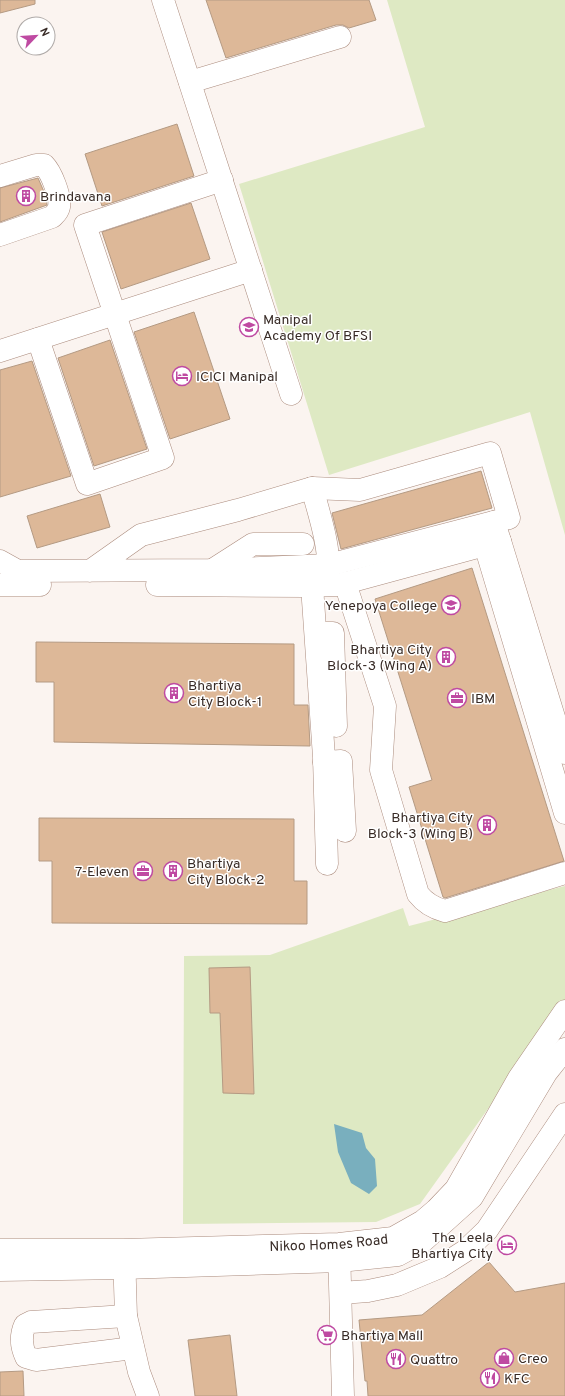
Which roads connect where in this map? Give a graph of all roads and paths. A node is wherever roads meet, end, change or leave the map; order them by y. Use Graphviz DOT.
graph roads {
  1 [pos="163,0"];
  2 [pos="340,37"];
  3 [pos="190,82"];
  4 [pos="0,176"];
  5 [pos="222,180"];
  6 [pos="0,234"];
  7 [pos="251,270"];
  8 [pos="114,313"];
  9 [pos="38,339"];
  10 [pos="0,351"];
  11 [pos="291,394"];
  12 [pos="312,488"];
  13 [pos="493,536"];
  14 [pos="303,544"];
  15 [pos="0,561"];
  16 [pos="213,570"];
  17 [pos="90,571"];
  18 [pos="329,580"];
  19 [pos="0,585"];
  20 [pos="316,633"];
  21 [pos="336,737"];
  22 [pos="565,753"];
  23 [pos="324,762"];
  24 [pos="565,813"];
  25 [pos="344,831"];
  26 [pos="327,864"];
  27 [pos="565,873"];
  28 [pos="565,1011"];
  29 [pos="565,1049"];
  30 [pos="557,1064"];
  31 [pos="565,1114"];
  32 [pos="466,1203"];
  33 [pos="494,1220"];
  34 [pos="0,1250"];
  35 [pos="339,1252"];
  36 [pos="393,1256"];
  37 [pos="124,1259"];
  38 [pos="0,1270"];
  39 [pos="402,1283"];
  40 [pos="341,1293"];
  41 [pos="126,1316"];
  42 [pos="133,1348"];
  43 [pos="148,1396"];
  44 [pos="343,1396"];
  1 -- 3 [label="street"];
  2 -- 3 [label="street"];
  3 -- 5 [label="street"];
  4 -- 6 [label="street"];
  5 -- 7 [label="street"];
  5 -- 8 [label="street"];
  7 -- 8 [label="street"];
  7 -- 11 [label="street"];
  8 -- 9 [label="street"];
  8 -- 9 [label="street"];
  9 -- 10 [label="street"];
  12 -- 13 [label="street"];
  12 -- 17 [label="street"];
  12 -- 18 [label="street"];
  13 -- 18 [label="street"];
  13 -- 22 [label="street"];
  13 -- 24 [label="street"];
  14 -- 16 [label="street"];
  15 -- 17 [label="street"];
  16 -- 17 [label="street"];
  16 -- 18 [label="street"];
  18 -- 19 [label="street"];
  18 -- 20 [label="street"];
  18 -- 27 [label="street"];
  20 -- 21 [label="street"];
  20 -- 23 [label="street"];
  23 -- 25 [label="street"];
  23 -- 26 [label="street"];
  28 -- 35 [label="street, Nikoo Homes Road"];
  29 -- 30 [label="street, Nikoo Homes Road"];
  30 -- 32 [label="street, Nikoo Homes Road"];
  31 -- 33 [label="street"];
  32 -- 33 [label="street"];
  32 -- 36 [label="street, Nikoo Homes Road"];
  33 -- 39 [label="street"];
  34 -- 37 [label="street, Nikoo Homes Road"];
  35 -- 36 [label="street, Nikoo Homes Road"];
  35 -- 37 [label="street, Nikoo Homes Road"];
  35 -- 40 [label="street"];
  36 -- 39 [label="street"];
  37 -- 38 [label="street, Nikoo Homes Road"];
  37 -- 41 [label="street"];
  39 -- 40 [label="street"];
  40 -- 44 [label="street"];
  41 -- 42 [label="street"];
  41 -- 42 [label="street"];
  42 -- 43 [label="street"];
}
